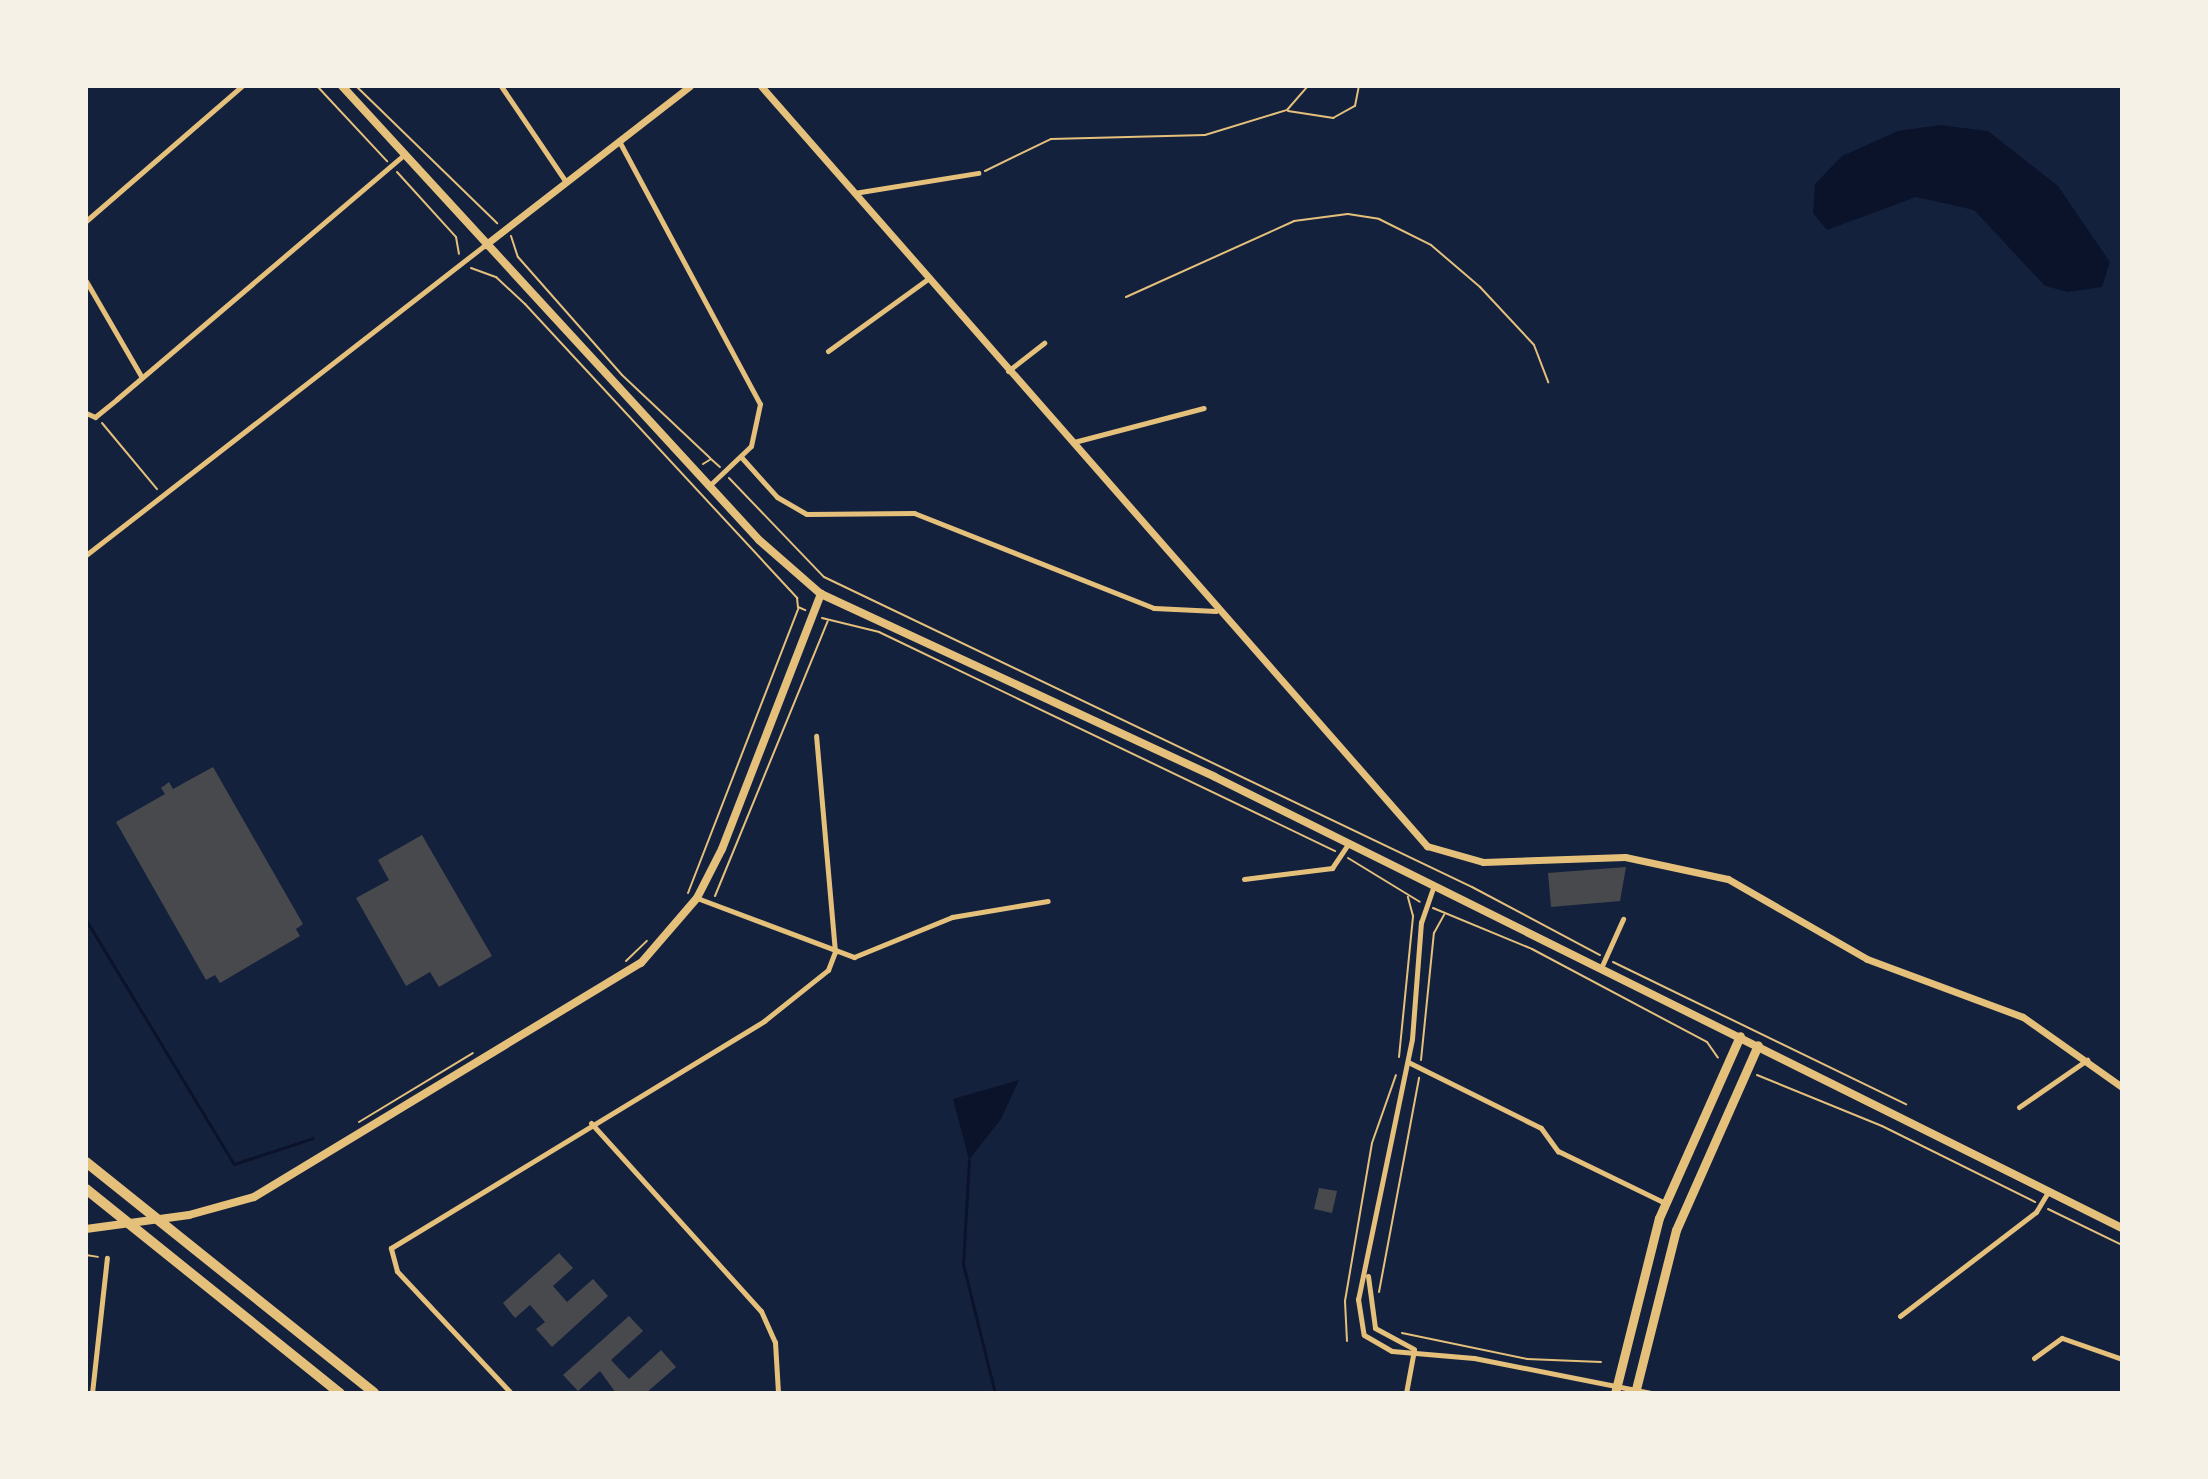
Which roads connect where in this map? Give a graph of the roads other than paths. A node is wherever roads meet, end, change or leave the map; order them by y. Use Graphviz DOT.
graph roads {
  1 [pos="242,86"];
  2 [pos="342,86"];
  3 [pos="501,86"];
  4 [pos="690,86"];
  5 [pos="761,86"];
  6 [pos="619,141"];
  7 [pos="404,155"];
  8 [pos="978,173"];
  9 [pos="564,179"];
  10 [pos="853,193"];
  11 [pos="86,221"];
  12 [pos="485,245"];
  13 [pos="928,279"];
  14 [pos="86,281"];
  15 [pos="1044,343"];
  16 [pos="828,351"];
  17 [pos="1007,372"];
  18 [pos="141,376"];
  19 [pos="1204,408"];
  20 [pos="86,413"];
  21 [pos="1071,443"];
  22 [pos="742,458"];
  23 [pos="710,485"];
  24 [pos="86,555"];
  25 [pos="821,594"];
  26 [pos="1216,611"];
  27 [pos="816,736"];
  28 [pos="1349,843"];
  29 [pos="1244,879"];
  30 [pos="1434,885"];
  31 [pos="697,898"];
  32 [pos="1048,901"];
  33 [pos="1623,919"];
  34 [pos="835,952"];
  35 [pos="1601,968"];
  36 [pos="1740,1036"];
  37 [pos="1758,1045"];
  38 [pos="2088,1059"];
  39 [pos="1408,1062"];
  40 [pos="2122,1087"];
  41 [pos="2019,1107"];
  42 [pos="591,1123"];
  43 [pos="86,1162"];
  44 [pos="86,1189"];
  45 [pos="2049,1191"];
  46 [pos="1665,1203"];
  47 [pos="2122,1228"];
  48 [pos="86,1229"];
  49 [pos="107,1258"];
  50 [pos="1368,1274"];
  51 [pos="1900,1316"];
  52 [pos="1414,1350"];
  53 [pos="2034,1358"];
  54 [pos="2122,1359"];
  55 [pos="1616,1389"];
  56 [pos="1635,1391"];
  57 [pos="92,1393"];
  58 [pos="340,1393"];
  59 [pos="374,1393"];
  60 [pos="511,1393"];
  61 [pos="778,1393"];
  62 [pos="1406,1393"];
  63 [pos="1650,1393"];
  1 -- 11 [label="street"];
  2 -- 7 [label="main road"];
  3 -- 9 [label="street"];
  4 -- 6 [label="street"];
  5 -- 10 [label="street"];
  6 -- 9 [label="street"];
  6 -- 22 [label="street"];
  7 -- 12 [label="main road"];
  7 -- 18 [label="street"];
  8 -- 10 [label="street"];
  9 -- 12 [label="street"];
  10 -- 13 [label="street"];
  12 -- 23 [label="main road"];
  12 -- 24 [label="street"];
  13 -- 16 [label="street"];
  13 -- 17 [label="street"];
  14 -- 18 [label="street"];
  15 -- 17 [label="street"];
  17 -- 21 [label="street"];
  18 -- 20 [label="street"];
  19 -- 21 [label="street"];
  21 -- 26 [label="street"];
  22 -- 23 [label="street"];
  22 -- 26 [label="street"];
  23 -- 25 [label="main road"];
  25 -- 28 [label="main road"];
  25 -- 31 [label="main road"];
  26 -- 38 [label="street"];
  27 -- 34 [label="street"];
  28 -- 29 [label="street"];
  28 -- 30 [label="main road"];
  30 -- 35 [label="main road"];
  30 -- 39 [label="street"];
  31 -- 34 [label="street"];
  31 -- 48 [label="main road"];
  32 -- 34 [label="street"];
  33 -- 35 [label="street"];
  34 -- 42 [label="street"];
  35 -- 36 [label="main road"];
  36 -- 37 [label="main road"];
  36 -- 46 [label="main road"];
  37 -- 45 [label="main road"];
  37 -- 56 [label="main road"];
  38 -- 40 [label="street"];
  38 -- 41 [label="street"];
  39 -- 46 [label="street"];
  39 -- 50 [label="street"];
  42 -- 60 [label="street"];
  42 -- 61 [label="street"];
  43 -- 59 [label="highway"];
  44 -- 58 [label="highway"];
  45 -- 47 [label="main road"];
  45 -- 51 [label="street"];
  46 -- 55 [label="main road"];
  49 -- 57 [label="street"];
  50 -- 52 [label="street"];
  50 -- 52 [label="street"];
  52 -- 55 [label="street"];
  52 -- 62 [label="street"];
  53 -- 54 [label="street"];
  55 -- 56 [label="street"];
  56 -- 63 [label="street"];
}
